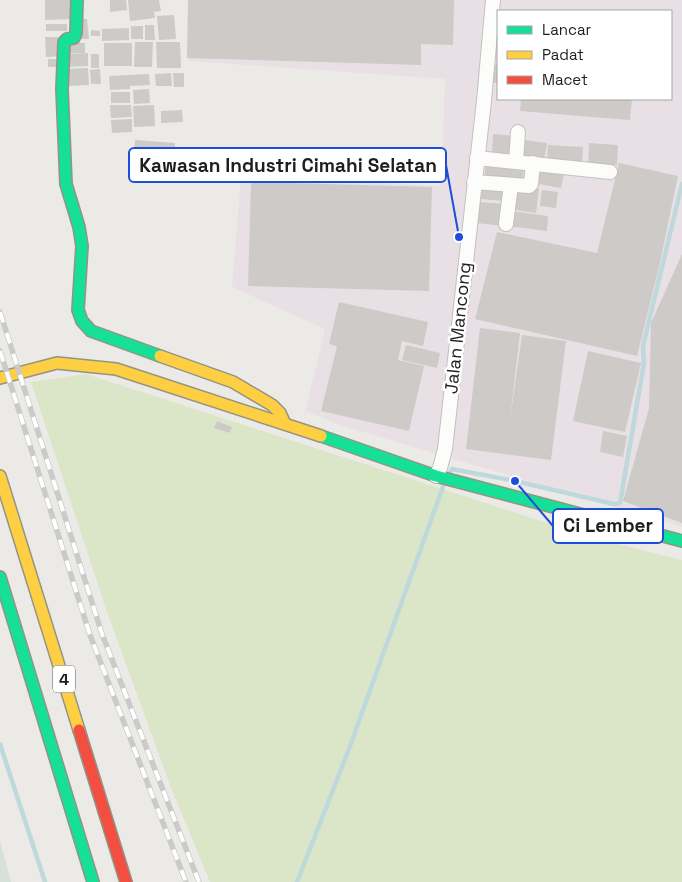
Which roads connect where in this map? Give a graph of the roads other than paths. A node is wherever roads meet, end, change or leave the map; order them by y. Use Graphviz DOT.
graph roads {
  1 [pos="77,0"];
  2 [pos="493,0"];
  3 [pos="518,132"];
  4 [pos="477,158"];
  5 [pos="516,161"];
  6 [pos="533,163"];
  7 [pos="610,172"];
  8 [pos="474,182"];
  9 [pos="511,185"];
  10 [pos="506,224"];
  11 [pos="0,378"];
  12 [pos="285,424"];
  13 [pos="439,474"];
  14 [pos="0,476"];
  15 [pos="682,541"];
  16 [pos="0,577"];
  17 [pos="93,882"];
  18 [pos="126,882"];
  1 -- 12 [label="main road"];
  2 -- 4 [label="street, Jalan Mancong"];
  3 -- 5 [label="street"];
  4 -- 5 [label="street"];
  4 -- 8 [label="street, Jalan Mancong"];
  5 -- 6 [label="street"];
  6 -- 7 [label="street"];
  6 -- 9 [label="street"];
  8 -- 9 [label="street"];
  8 -- 13 [label="street, Jalan Mancong"];
  9 -- 10 [label="street"];
  11 -- 12 [label="main road"];
  12 -- 13 [label="main road"];
  13 -- 15 [label="main road"];
  14 -- 18 [label="main road, 4"];
  16 -- 17 [label="main road, 4"];
}
